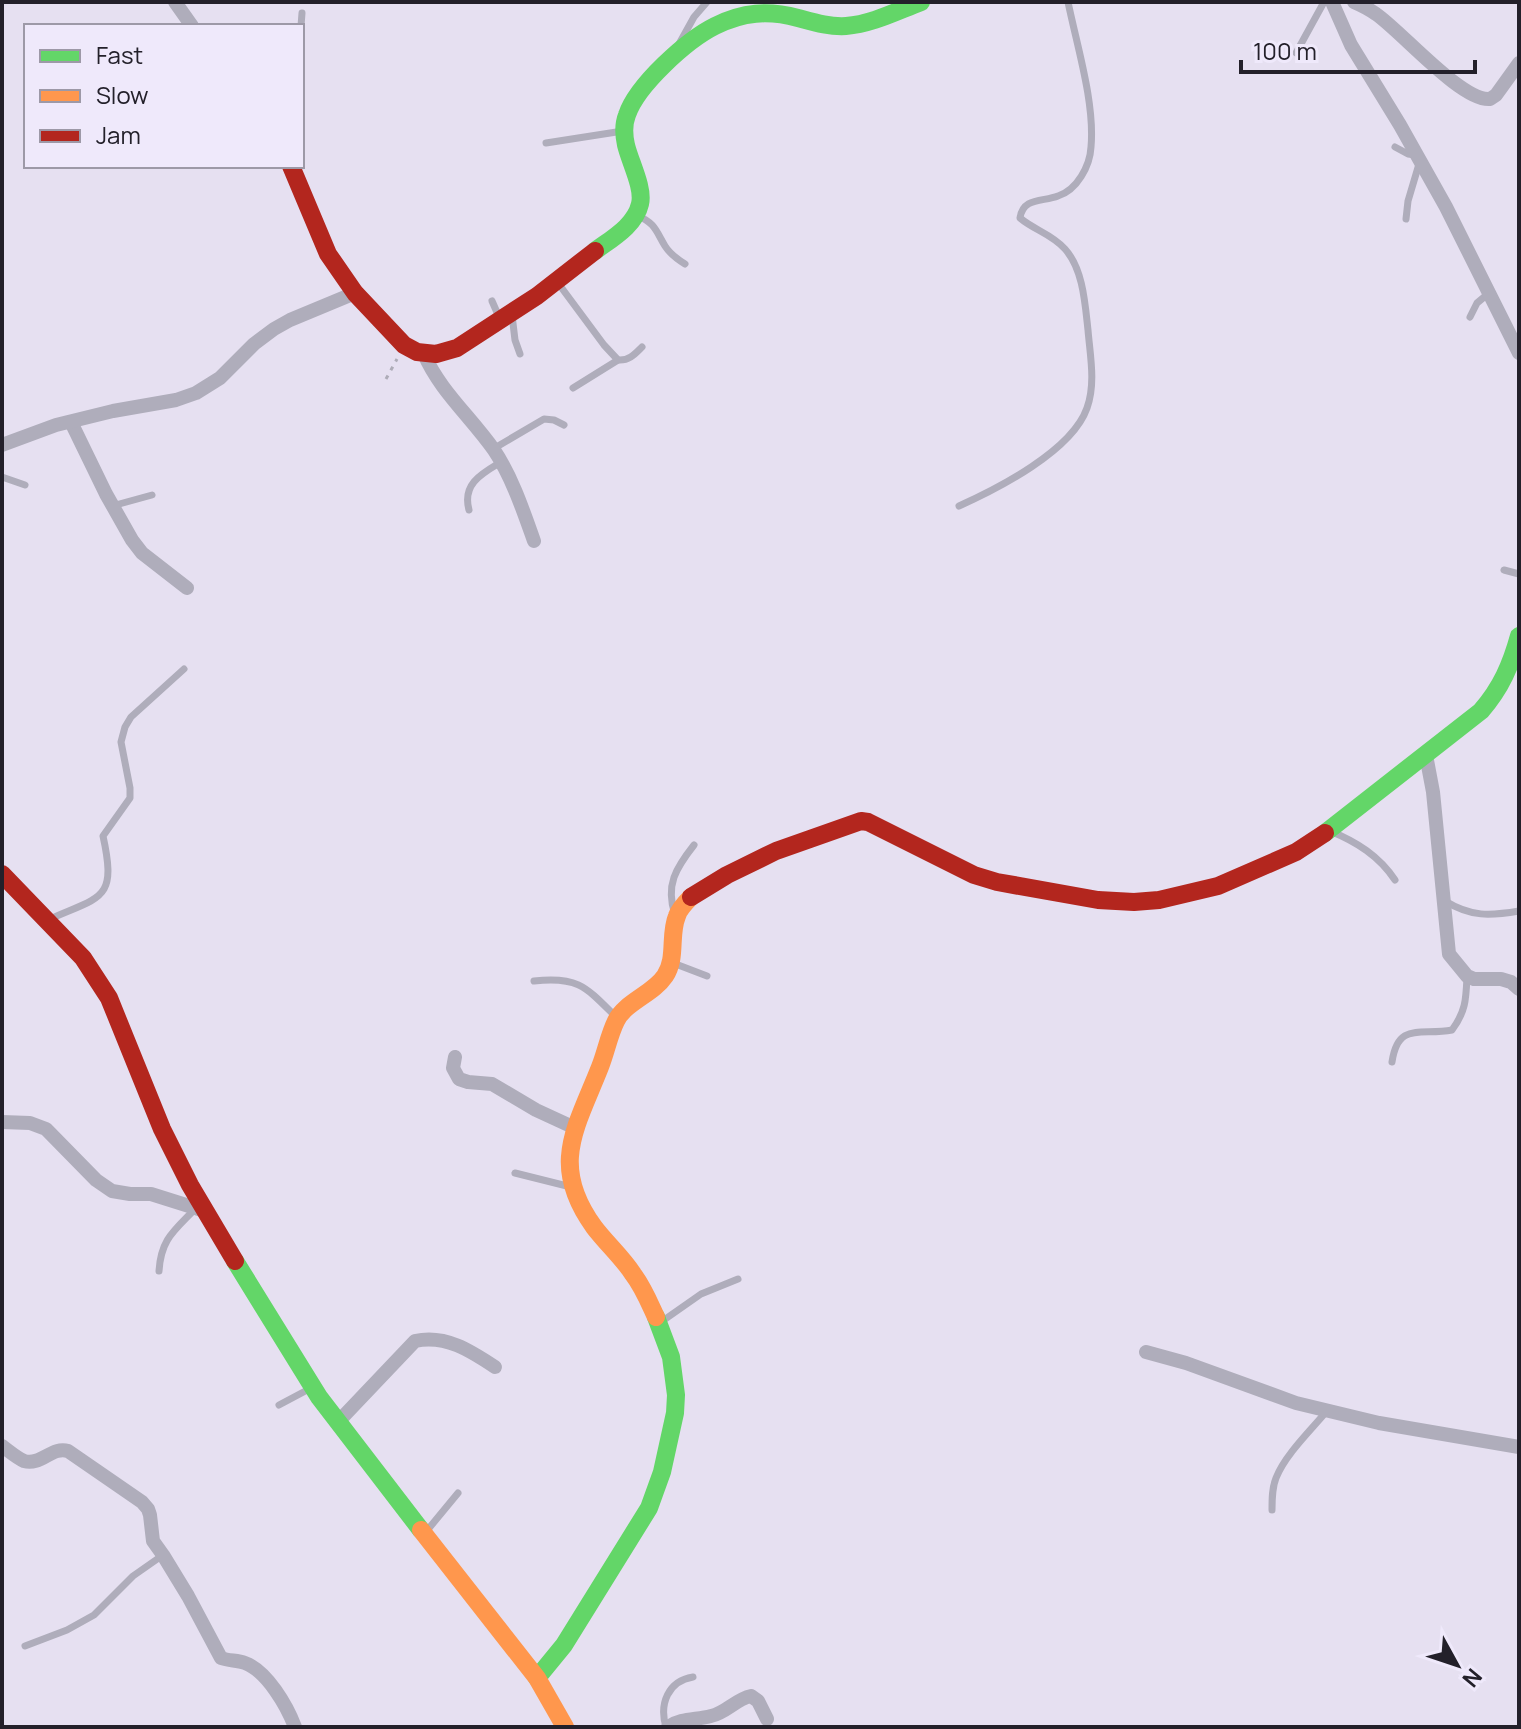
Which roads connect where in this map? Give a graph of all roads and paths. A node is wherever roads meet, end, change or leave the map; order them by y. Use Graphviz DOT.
graph roads {
  1 [pos="175,2"];
  2 [pos="707,2"];
  3 [pos="921,2"];
  4 [pos="1068,2"];
  5 [pos="1324,2"];
  6 [pos="1332,2"];
  7 [pos="1363,3"];
  8 [pos="302,13"];
  9 [pos="191,24"];
  10 [pos="301,24"];
  11 [pos="1296,53"];
  12 [pos="675,54"];
  13 [pos="1519,63"];
  14 [pos="623,131"];
  15 [pos="546,143"];
  16 [pos="1395,147"];
  17 [pos="1418,159"];
  18 [pos="292,168"];
  19 [pos="636,215"];
  20 [pos="1406,219"];
  21 [pos="685,264"];
  22 [pos="557,281"];
  23 [pos="355,293"];
  24 [pos="1489,293"];
  25 [pos="492,301"];
  26 [pos="506,316"];
  27 [pos="1470,317"];
  28 [pos="404,345"];
  29 [pos="642,347"];
  30 [pos="1519,353"];
  31 [pos="424,354"];
  32 [pos="520,354"];
  33 [pos="618,360"];
  34 [pos="386,379"];
  35 [pos="573,388"];
  36 [pos="71,422"];
  37 [pos="564,425"];
  38 [pos="2,445"];
  39 [pos="497,455"];
  40 [pos="2,477"];
  41 [pos="25,485"];
  42 [pos="152,495"];
  43 [pos="112,506"];
  44 [pos="959,506"];
  45 [pos="469,510"];
  46 [pos="534,541"];
  47 [pos="1504,570"];
  48 [pos="1519,574"];
  49 [pos="187,588"];
  50 [pos="1519,636"];
  51 [pos="184,669"];
  52 [pos="1426,755"];
  53 [pos="1328,831"];
  54 [pos="694,845"];
  55 [pos="2,874"];
  56 [pos="1395,880"];
  57 [pos="1444,900"];
  58 [pos="1519,911"];
  59 [pos="676,917"];
  60 [pos="48,920"];
  61 [pos="671,963"];
  62 [pos="707,976"];
  63 [pos="1467,976"];
  64 [pos="534,981"];
  65 [pos="1519,989"];
  66 [pos="617,1018"];
  67 [pos="455,1057"];
  68 [pos="1392,1062"];
  69 [pos="2,1122"];
  70 [pos="575,1128"];
  71 [pos="515,1173"];
  72 [pos="573,1187"];
  73 [pos="200,1210"];
  74 [pos="159,1271"];
  75 [pos="738,1279"];
  76 [pos="659,1323"];
  77 [pos="1146,1352"];
  78 [pos="495,1367"];
  79 [pos="313,1387"];
  80 [pos="279,1405"];
  81 [pos="1327,1410"];
  82 [pos="338,1422"];
  83 [pos="2,1446"];
  84 [pos="1519,1447"];
  85 [pos="458,1493"];
  86 [pos="1272,1510"];
  87 [pos="424,1534"];
  88 [pos="163,1555"];
  89 [pos="25,1646"];
  90 [pos="693,1677"];
  91 [pos="537,1678"];
  92 [pos="767,1719"];
  93 [pos="295,1727"];
  94 [pos="565,1727"];
  95 [pos="667,1727"];
  1 -- 9 [label="street"];
  2 -- 12 [label="lane"];
  3 -- 12 [label="street"];
  4 -- 44 [label="lane"];
  5 -- 11 [label="lane"];
  6 -- 17 [label="street"];
  7 -- 13 [label="street"];
  8 -- 10 [label="lane"];
  12 -- 14 [label="street"];
  14 -- 15 [label="lane"];
  14 -- 19 [label="street"];
  16 -- 17 [label="lane"];
  17 -- 20 [label="lane"];
  17 -- 24 [label="street"];
  18 -- 23 [label="street"];
  19 -- 21 [label="lane"];
  19 -- 22 [label="street"];
  22 -- 26 [label="street"];
  22 -- 33 [label="lane"];
  23 -- 28 [label="street"];
  23 -- 36 [label="street"];
  24 -- 27 [label="lane"];
  24 -- 30 [label="street"];
  25 -- 26 [label="lane"];
  26 -- 31 [label="street"];
  26 -- 32 [label="lane"];
  28 -- 31 [label="street"];
  28 -- 34 [label="path"];
  29 -- 33 [label="lane"];
  31 -- 39 [label="street"];
  33 -- 35 [label="lane"];
  36 -- 38 [label="street"];
  36 -- 43 [label="street"];
  37 -- 39 [label="lane"];
  39 -- 45 [label="lane"];
  39 -- 46 [label="street"];
  40 -- 41 [label="lane"];
  42 -- 43 [label="lane"];
  43 -- 49 [label="street"];
  47 -- 48 [label="lane"];
  50 -- 52 [label="street"];
  51 -- 60 [label="lane"];
  52 -- 53 [label="street"];
  52 -- 57 [label="street"];
  53 -- 56 [label="lane"];
  53 -- 59 [label="street"];
  54 -- 59 [label="lane"];
  55 -- 60 [label="street"];
  57 -- 58 [label="lane"];
  57 -- 63 [label="street"];
  59 -- 61 [label="street"];
  60 -- 73 [label="street"];
  61 -- 62 [label="lane"];
  61 -- 66 [label="street"];
  63 -- 65 [label="street"];
  63 -- 68 [label="lane"];
  64 -- 66 [label="lane"];
  66 -- 70 [label="street"];
  67 -- 70 [label="street"];
  69 -- 73 [label="street"];
  70 -- 72 [label="street"];
  71 -- 72 [label="lane"];
  72 -- 76 [label="street"];
  73 -- 74 [label="lane"];
  73 -- 79 [label="street"];
  75 -- 76 [label="lane"];
  76 -- 91 [label="street"];
  77 -- 81 [label="street"];
  78 -- 82 [label="street"];
  79 -- 80 [label="lane"];
  79 -- 82 [label="street"];
  81 -- 84 [label="street"];
  81 -- 86 [label="lane"];
  82 -- 87 [label="street"];
  83 -- 88 [label="street"];
  85 -- 87 [label="lane"];
  87 -- 91 [label="street"];
  88 -- 89 [label="lane"];
  88 -- 93 [label="street"];
  90 -- 95 [label="lane"];
  91 -- 94 [label="street"];
  92 -- 95 [label="street"];
}
